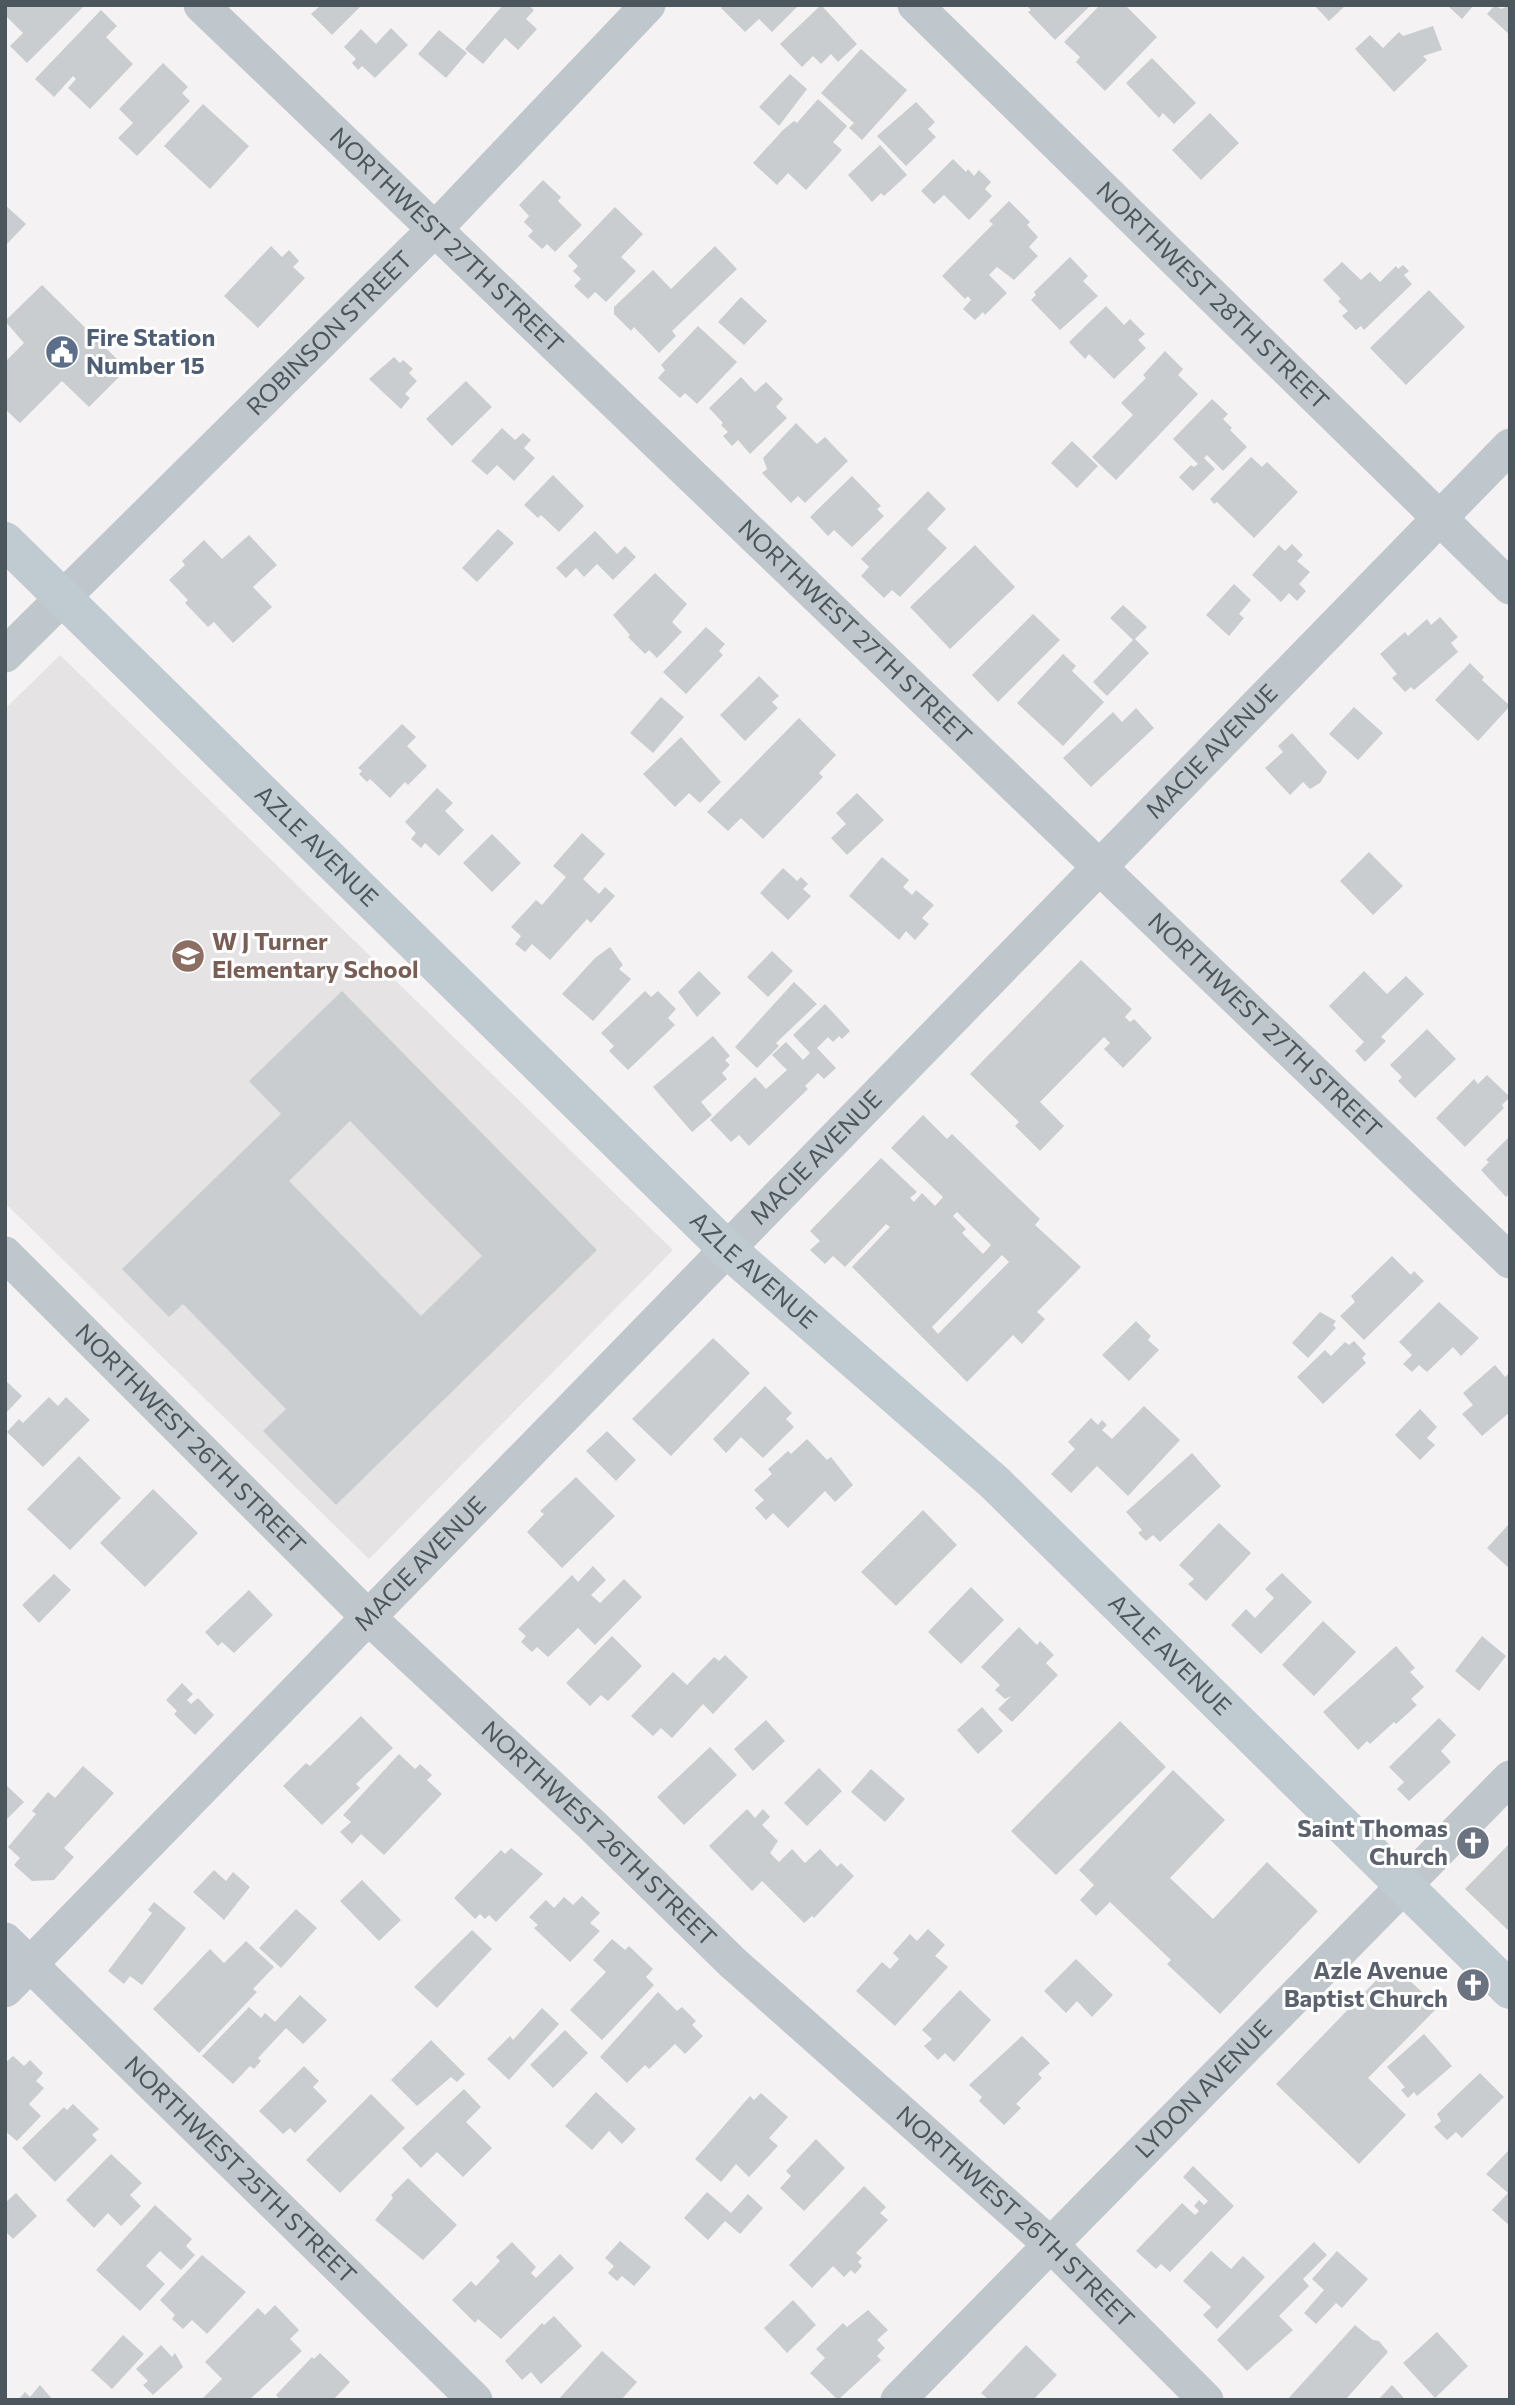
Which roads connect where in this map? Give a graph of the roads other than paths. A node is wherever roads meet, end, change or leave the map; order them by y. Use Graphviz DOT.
graph roads {
  1 [pos="201,5"];
  2 [pos="648,5"];
  3 [pos="915,5"];
  4 [pos="435,229"];
  5 [pos="1510,446"];
  6 [pos="1439,518"];
  7 [pos="5,541"];
  8 [pos="1510,587"];
  9 [pos="62,596"];
  10 [pos="5,655"];
  11 [pos="1101,866"];
  12 [pos="727,1250"];
  13 [pos="5,1254"];
  14 [pos="1510,1261"];
  15 [pos="368,1617"];
  16 [pos="1510,1778"];
  17 [pos="1405,1886"];
  18 [pos="5,1940"];
  19 [pos="30,1964"];
  20 [pos="5,1990"];
  21 [pos="1510,1990"];
  22 [pos="1050,2244"];
  23 [pos="475,2400"];
  24 [pos="898,2400"];
  25 [pos="1206,2400"];
  1 -- 4 [label="street, NORTHWEST 27TH STREET"];
  2 -- 4 [label="street, ROBINSON STREET"];
  3 -- 6 [label="street, NORTHWEST 28TH STREET"];
  4 -- 9 [label="street, ROBINSON STREET"];
  4 -- 11 [label="street, NORTHWEST 27TH STREET"];
  5 -- 6 [label="street, MACIE AVENUE"];
  6 -- 8 [label="street, NORTHWEST 28TH STREET"];
  6 -- 11 [label="street, MACIE AVENUE"];
  7 -- 9 [label="main road, AZLE AVENUE"];
  9 -- 10 [label="street, ROBINSON STREET"];
  9 -- 12 [label="main road, AZLE AVENUE"];
  11 -- 12 [label="street, MACIE AVENUE"];
  11 -- 14 [label="street, NORTHWEST 27TH STREET"];
  12 -- 15 [label="street, MACIE AVENUE"];
  12 -- 17 [label="main road, AZLE AVENUE"];
  13 -- 15 [label="street, NORTHWEST 26TH STREET"];
  15 -- 19 [label="street, MACIE AVENUE"];
  15 -- 22 [label="street, NORTHWEST 26TH STREET"];
  16 -- 17 [label="street, LYDON AVENUE"];
  17 -- 21 [label="main road, AZLE AVENUE"];
  17 -- 22 [label="street, LYDON AVENUE"];
  18 -- 19 [label="street, NORTHWEST 25TH STREET"];
  19 -- 20 [label="street, MACIE AVENUE"];
  19 -- 23 [label="street, NORTHWEST 25TH STREET"];
  22 -- 24 [label="street, LYDON AVENUE"];
  22 -- 25 [label="street, NORTHWEST 26TH STREET"];
}
